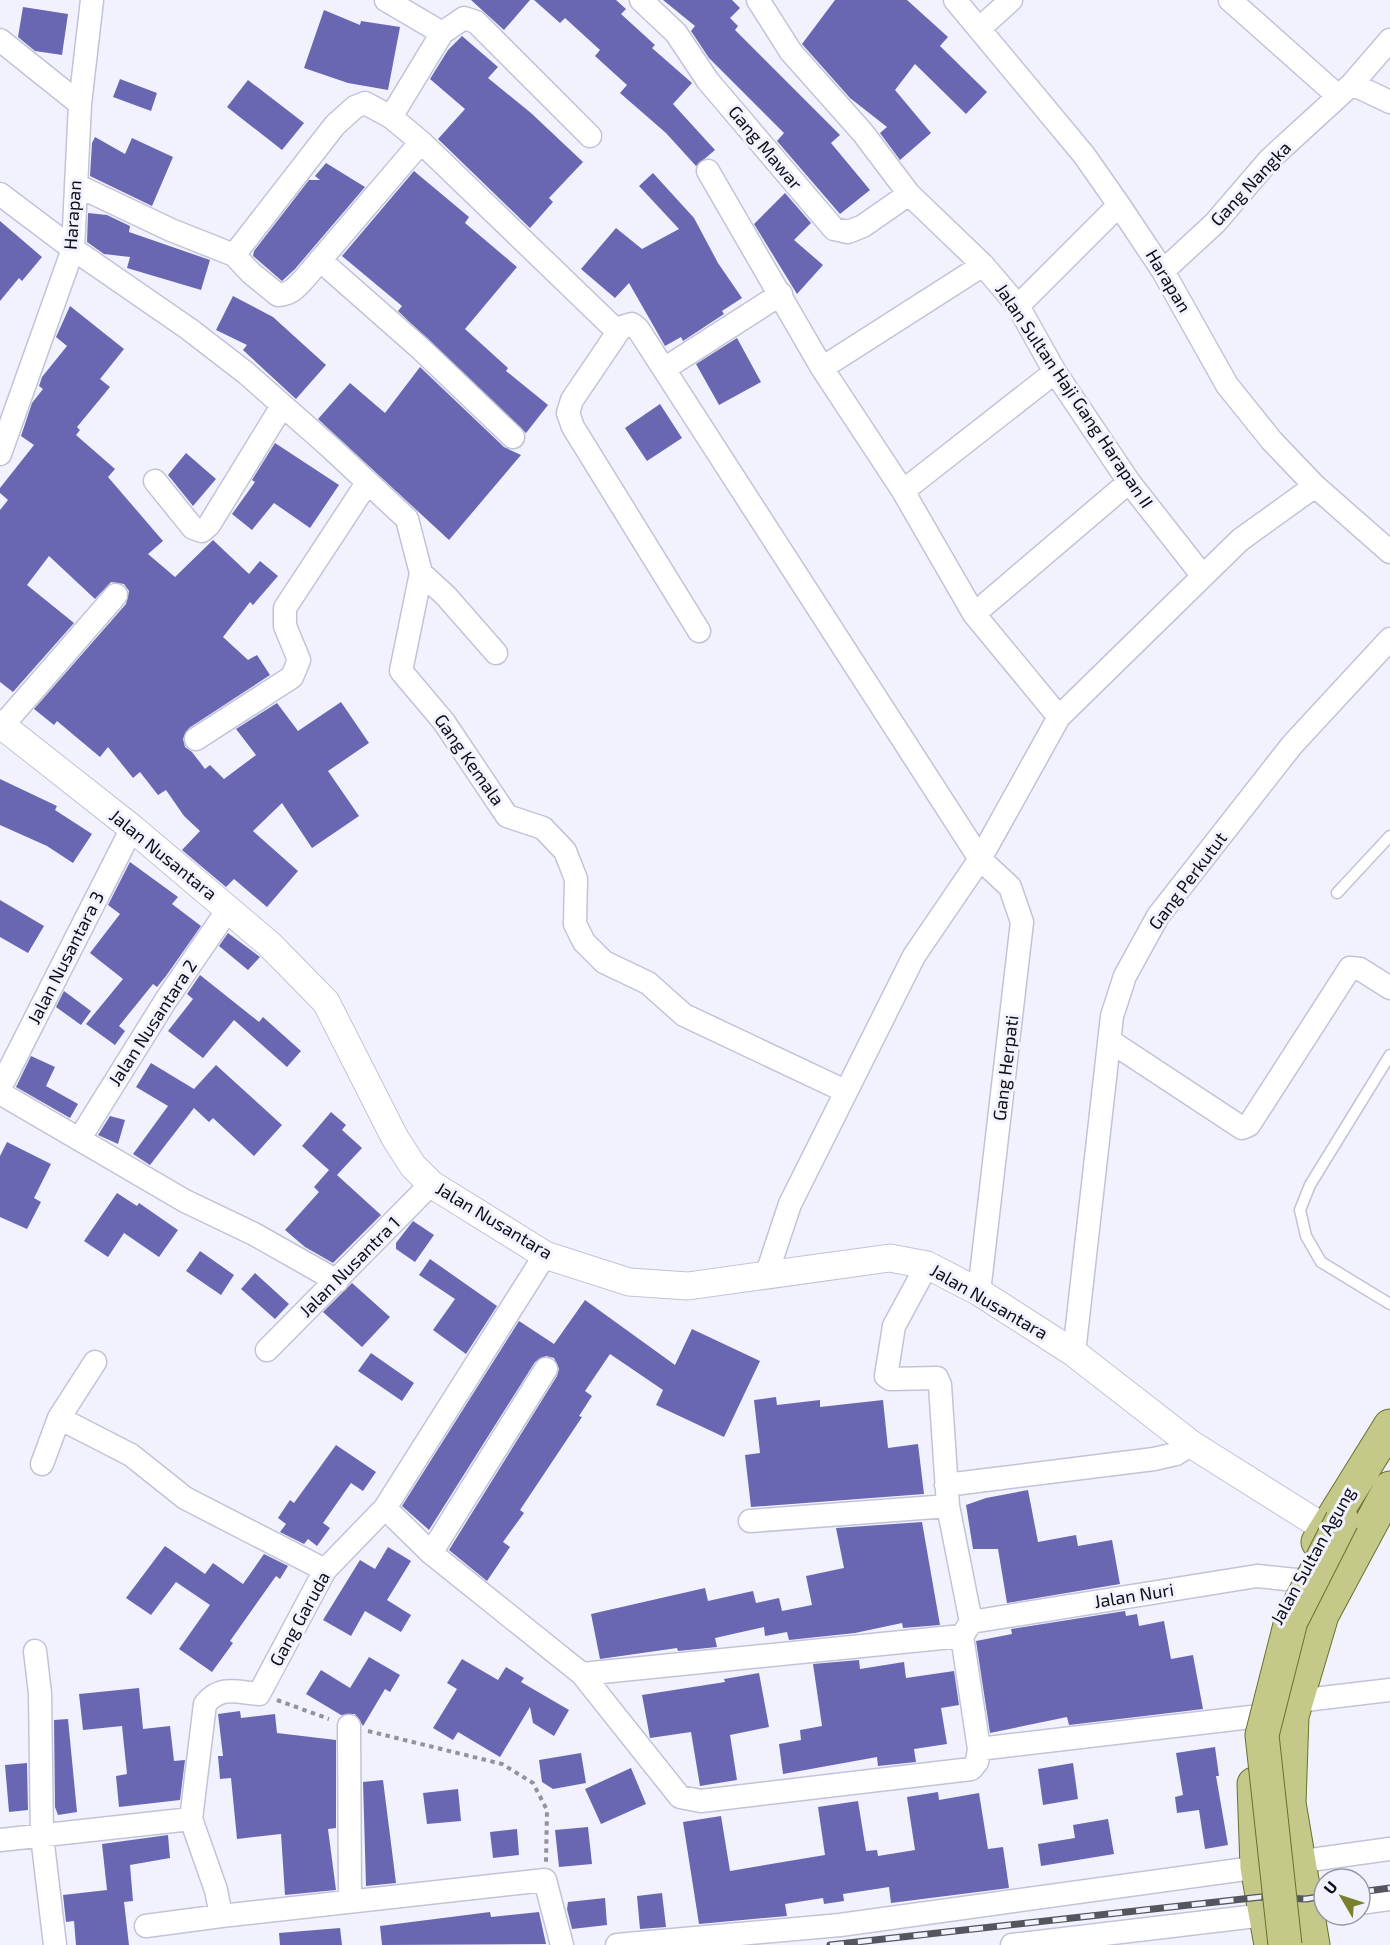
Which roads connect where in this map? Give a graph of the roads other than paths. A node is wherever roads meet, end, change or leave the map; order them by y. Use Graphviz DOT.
graph roads {
  1 [pos="92,0"];
  2 [pos="386,0"];
  3 [pos="641,0"];
  4 [pos="758,0"];
  5 [pos="955,0"];
  6 [pos="1011,0"];
  7 [pos="1244,4"];
  8 [pos="979,29"];
  9 [pos="442,33"];
  10 [pos="0,40"];
  11 [pos="1390,40"];
  12 [pos="1345,90"];
  13 [pos="1390,102"];
  14 [pos="80,104"];
  15 [pos="391,117"];
  16 [pos="590,136"];
  17 [pos="421,142"];
  18 [pos="708,171"];
  19 [pos="76,185"];
  20 [pos="0,194"];
  21 [pos="909,194"];
  22 [pos="1119,205"];
  23 [pos="73,249"];
  24 [pos="234,255"];
  25 [pos="320,260"];
  26 [pos="983,265"];
  27 [pos="1163,271"];
  28 [pos="781,294"];
  29 [pos="1018,306"];
  30 [pos="618,332"];
  31 [pos="822,368"];
  32 [pos="664,369"];
  33 [pos="1055,372"];
  34 [pos="282,406"];
  35 [pos="513,437"];
  36 [pos="2,439"];
  37 [pos="155,481"];
  38 [pos="1129,482"];
  39 [pos="367,483"];
  40 [pos="1315,486"];
  41 [pos="903,491"];
  42 [pos="1390,552"];
  43 [pos="421,573"];
  44 [pos="1202,575"];
  45 [pos="116,595"];
  46 [pos="974,614"];
  47 [pos="699,631"];
  48 [pos="1390,639"];
  49 [pos="496,653"];
  50 [pos="1059,717"];
  51 [pos="1,725"];
  52 [pos="196,739"];
  53 [pos="132,828"];
  54 [pos="1390,836"];
  55 [pos="980,859"];
  56 [pos="1336,893"];
  57 [pos="229,908"];
  58 [pos="1390,988"];
  59 [pos="1110,1041"];
  60 [pos="1390,1055"];
  61 [pos="0,1088"];
  62 [pos="845,1091"];
  63 [pos="0,1093"];
  64 [pos="80,1138"];
  65 [pos="431,1184"];
  66 [pos="545,1255"];
  67 [pos="927,1264"];
  68 [pos="766,1276"];
  69 [pos="337,1281"];
  70 [pos="979,1292"];
  71 [pos="1390,1304"];
  72 [pos="267,1350"];
  73 [pos="1074,1353"];
  74 [pos="95,1362"];
  75 [pos="546,1370"];
  76 [pos="59,1418"];
  77 [pos="1390,1426"];
  78 [pos="1191,1444"];
  79 [pos="42,1464"];
  80 [pos="1390,1488"];
  81 [pos="947,1496"];
  82 [pos="385,1508"];
  83 [pos="750,1521"];
  84 [pos="1342,1525"];
  85 [pos="431,1553"];
  86 [pos="325,1570"];
  87 [pos="1296,1580"];
  88 [pos="967,1629"];
  89 [pos="35,1651"];
  90 [pos="582,1674"];
  91 [pos="1390,1690"];
  92 [pos="1296,1701"];
  93 [pos="1251,1717"];
  94 [pos="349,1726"];
  95 [pos="979,1749"];
  96 [pos="191,1819"];
  97 [pos="42,1836"];
  98 [pos="0,1840"];
  99 [pos="1390,1849"];
  100 [pos="1301,1860"];
  101 [pos="1257,1866"];
  102 [pos="1312,1896"];
  103 [pos="1390,1899"];
  104 [pos="350,1901"];
  105 [pos="1372,1901"];
  106 [pos="1312,1911"];
  107 [pos="221,1916"];
  108 [pos="146,1926"];
  109 [pos="1314,1927"];
  110 [pos="1268,1930"];
  111 [pos="55,1945"];
  112 [pos="562,1945"];
  113 [pos="617,1945"];
  114 [pos="1012,1945"];
  115 [pos="1285,1945"];
  116 [pos="1302,1945"];
  117 [pos="1313,1945"];
  1 -- 14 [label="street, Harapan"];
  2 -- 9 [label="street"];
  3 -- 21 [label="street, Gang Mawar"];
  4 -- 21 [label="street, Jalan Sultan Haji Gang Harapan II"];
  5 -- 8 [label="street, Harapan"];
  6 -- 8 [label="street"];
  7 -- 12 [label="street"];
  8 -- 22 [label="street, Harapan"];
  9 -- 15 [label="street"];
  9 -- 16 [label="street"];
  10 -- 14 [label="street"];
  11 -- 12 [label="street, Gang Nangka"];
  12 -- 13 [label="street"];
  12 -- 27 [label="street, Gang Nangka"];
  14 -- 19 [label="street, Harapan"];
  15 -- 17 [label="street"];
  15 -- 24 [label="street"];
  17 -- 25 [label="street"];
  17 -- 30 [label="street"];
  18 -- 28 [label="street"];
  19 -- 23 [label="street, Harapan"];
  19 -- 24 [label="street"];
  20 -- 23 [label="street"];
  21 -- 26 [label="street, Jalan Sultan Haji Gang Harapan II"];
  22 -- 27 [label="street, Harapan"];
  22 -- 29 [label="street"];
  23 -- 34 [label="street"];
  23 -- 36 [label="street, Harapan"];
  24 -- 25 [label="street"];
  25 -- 35 [label="street"];
  26 -- 29 [label="street, Jalan Sultan Haji Gang Harapan II"];
  26 -- 31 [label="street"];
  27 -- 40 [label="street, Harapan"];
  28 -- 31 [label="street"];
  28 -- 32 [label="street"];
  29 -- 33 [label="street, Jalan Sultan Haji Gang Harapan II"];
  30 -- 32 [label="street, Gang Herpati"];
  30 -- 47 [label="street"];
  31 -- 41 [label="street"];
  32 -- 55 [label="street, Gang Herpati"];
  33 -- 38 [label="street, Jalan Sultan Haji Gang Harapan II"];
  33 -- 41 [label="street"];
  34 -- 37 [label="street"];
  34 -- 39 [label="street"];
  38 -- 44 [label="street, Jalan Sultan Haji Gang Harapan II"];
  38 -- 46 [label="street"];
  39 -- 43 [label="street"];
  39 -- 52 [label="street"];
  40 -- 42 [label="street, Harapan"];
  40 -- 44 [label="street"];
  41 -- 46 [label="street"];
  43 -- 49 [label="street"];
  43 -- 62 [label="street, Gang Kemala"];
  44 -- 50 [label="street"];
  45 -- 51 [label="street"];
  46 -- 50 [label="street"];
  48 -- 59 [label="street, Gang Perkutut"];
  50 -- 55 [label="street"];
  51 -- 53 [label="street, Jalan Nusantara"];
  53 -- 57 [label="street, Jalan Nusantara"];
  53 -- 61 [label="street, Jalan Nusantara 3"];
  54 -- 56 [label="lane"];
  55 -- 62 [label="street"];
  55 -- 70 [label="street, Gang Herpati"];
  57 -- 64 [label="street, Jalan Nusantara 2"];
  57 -- 65 [label="street, Jalan Nusantara"];
  58 -- 59 [label="street"];
  59 -- 73 [label="street, Gang Perkutut"];
  60 -- 71 [label="lane"];
  62 -- 68 [label="street"];
  63 -- 64 [label="street"];
  64 -- 69 [label="street"];
  65 -- 66 [label="street, Jalan Nusantara"];
  65 -- 69 [label="street, Jalan Nusantra 1"];
  66 -- 68 [label="street, Jalan Nusantara"];
  66 -- 82 [label="street, Gang Garuda"];
  67 -- 68 [label="street, Jalan Nusantara"];
  67 -- 70 [label="street, Jalan Nusantara"];
  67 -- 81 [label="street"];
  69 -- 72 [label="street, Jalan Nusantra 1"];
  70 -- 73 [label="street, Jalan Nusantara"];
  73 -- 78 [label="street, Jalan Nusantara"];
  74 -- 76 [label="street"];
  75 -- 85 [label="street"];
  76 -- 79 [label="street"];
  76 -- 86 [label="street"];
  77 -- 84 [label="main road, Jalan Sultan Agung"];
  78 -- 81 [label="street"];
  78 -- 84 [label="street, Jalan Nusantara"];
  80 -- 84 [label="main road"];
  80 -- 92 [label="main road, Jalan Sultan Agung"];
  81 -- 83 [label="street"];
  81 -- 88 [label="street"];
  82 -- 85 [label="street"];
  82 -- 86 [label="street, Gang Garuda"];
  84 -- 87 [label="main road, Jalan Sultan Agung"];
  84 -- 115 [label="main road, bridge"];
  84 -- 116 [label="main road"];
  85 -- 90 [label="street"];
  86 -- 96 [label="street, Gang Garuda"];
  87 -- 88 [label="street, Jalan Nuri"];
  87 -- 93 [label="main road, Jalan Sultan Agung"];
  88 -- 90 [label="street, Jalan Nuri"];
  88 -- 95 [label="street"];
  89 -- 97 [label="street"];
  90 -- 95 [label="street"];
  91 -- 92 [label="street"];
  92 -- 100 [label="main road, Jalan Sultan Agung"];
  93 -- 95 [label="street"];
  93 -- 101 [label="main road, Jalan Sultan Agung"];
  94 -- 104 [label="street"];
  96 -- 97 [label="street"];
  96 -- 107 [label="street"];
  97 -- 98 [label="street"];
  97 -- 111 [label="street"];
  99 -- 100 [label="street"];
  100 -- 101 [label="street"];
  100 -- 102 [label="main road, Jalan Sultan Agung"];
  101 -- 110 [label="main road, Jalan Sultan Agung"];
  101 -- 113 [label="street"];
  103 -- 105 [label="street"];
  104 -- 107 [label="street"];
  104 -- 112 [label="street"];
  106 -- 110 [label="street"];
  107 -- 108 [label="street"];
  109 -- 117 [label="main road, Jalan Sultan Agung"];
  110 -- 114 [label="street"];
}
